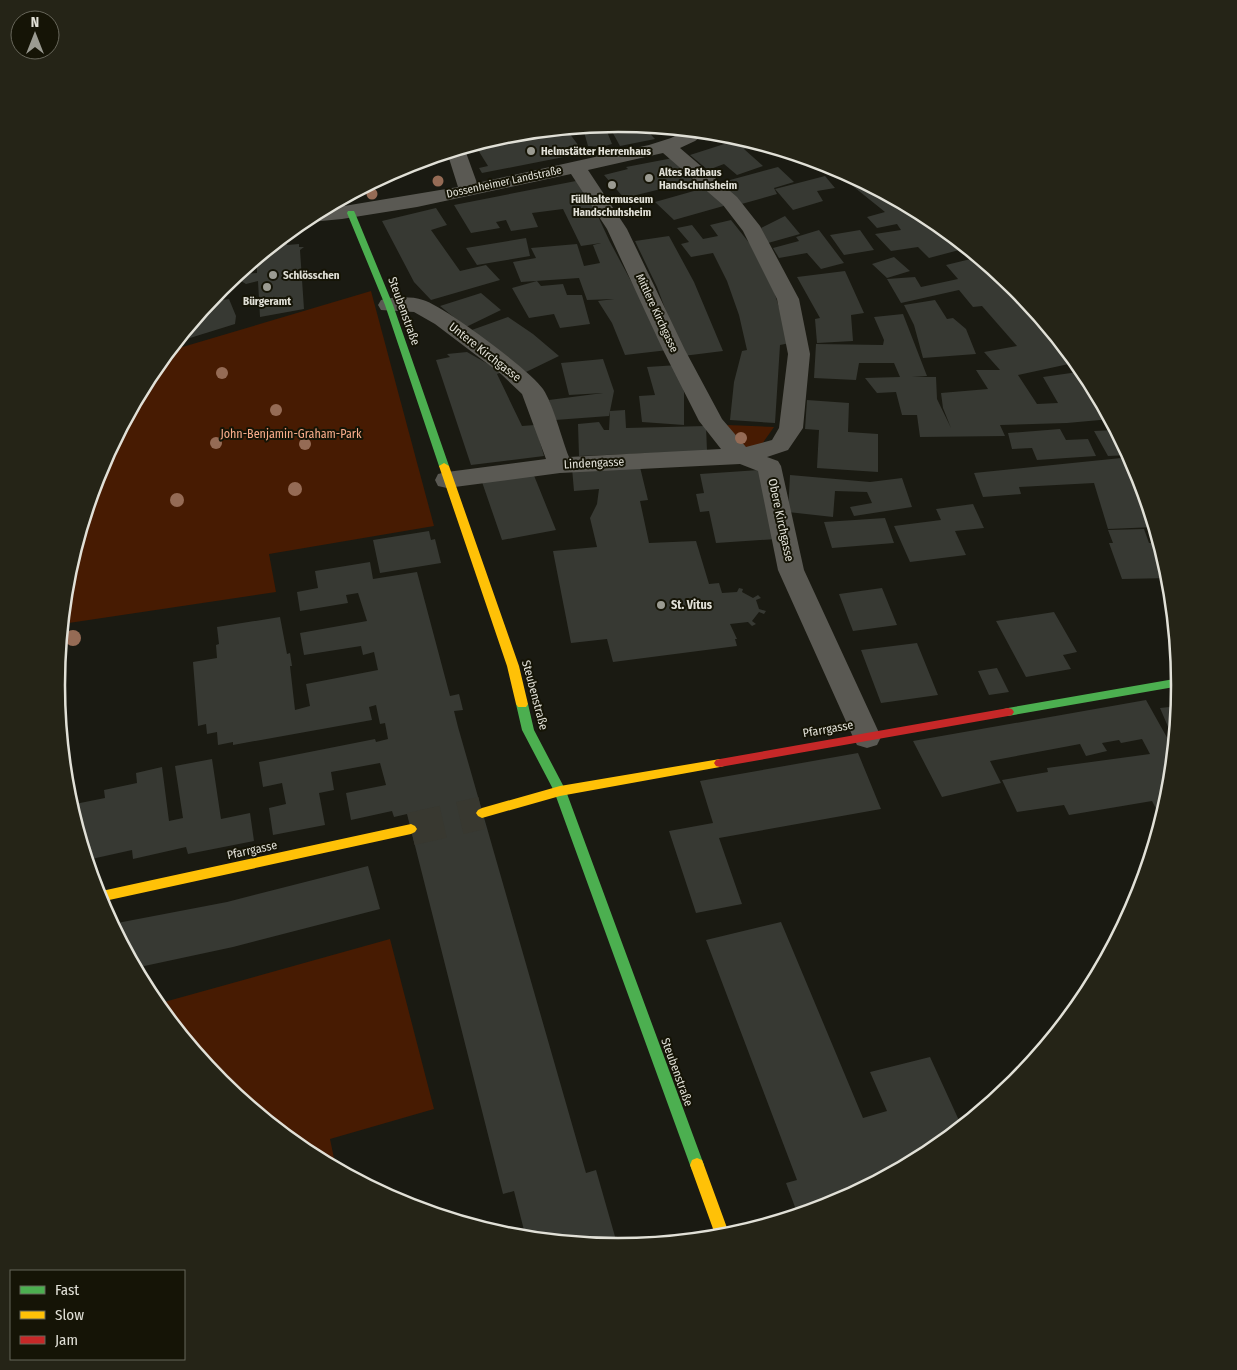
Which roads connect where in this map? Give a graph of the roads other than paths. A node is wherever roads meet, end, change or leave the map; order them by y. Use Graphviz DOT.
graph roads {
  1 [pos="688,136"];
  2 [pos="666,146"];
  3 [pos="458,156"];
  4 [pos="576,166"];
  5 [pos="469,190"];
  6 [pos="351,213"];
  7 [pos="326,216"];
  8 [pos="389,305"];
  9 [pos="742,456"];
  10 [pos="560,465"];
  11 [pos="447,480"];
  12 [pos="1172,683"];
  13 [pos="867,737"];
  14 [pos="560,791"];
  15 [pos="482,813"];
  16 [pos="411,828"];
  17 [pos="106,895"];
  18 [pos="720,1229"];
  1 -- 2 [label="street, Dossenheimer Landstraße"];
  2 -- 4 [label="street, Dossenheimer Landstraße"];
  2 -- 9 [label="street"];
  3 -- 5 [label="street"];
  4 -- 5 [label="street, Dossenheimer Landstraße"];
  4 -- 9 [label="street, Mittlere Kirchgasse"];
  5 -- 6 [label="street, Dossenheimer Landstraße"];
  6 -- 7 [label="street, Dossenheimer Landstraße"];
  6 -- 8 [label="street, Steubenstraße"];
  8 -- 10 [label="street, Untere Kirchgasse"];
  8 -- 11 [label="street, Steubenstraße"];
  9 -- 10 [label="street, Lindengasse"];
  9 -- 13 [label="street, Obere Kirchgasse"];
  10 -- 11 [label="street, Lindengasse"];
  11 -- 14 [label="street, Steubenstraße"];
  12 -- 13 [label="street, Pfarrgasse"];
  13 -- 14 [label="street, Pfarrgasse"];
  14 -- 15 [label="street, Pfarrgasse"];
  14 -- 18 [label="street, Steubenstraße"];
  16 -- 17 [label="street, Pfarrgasse"];
}
